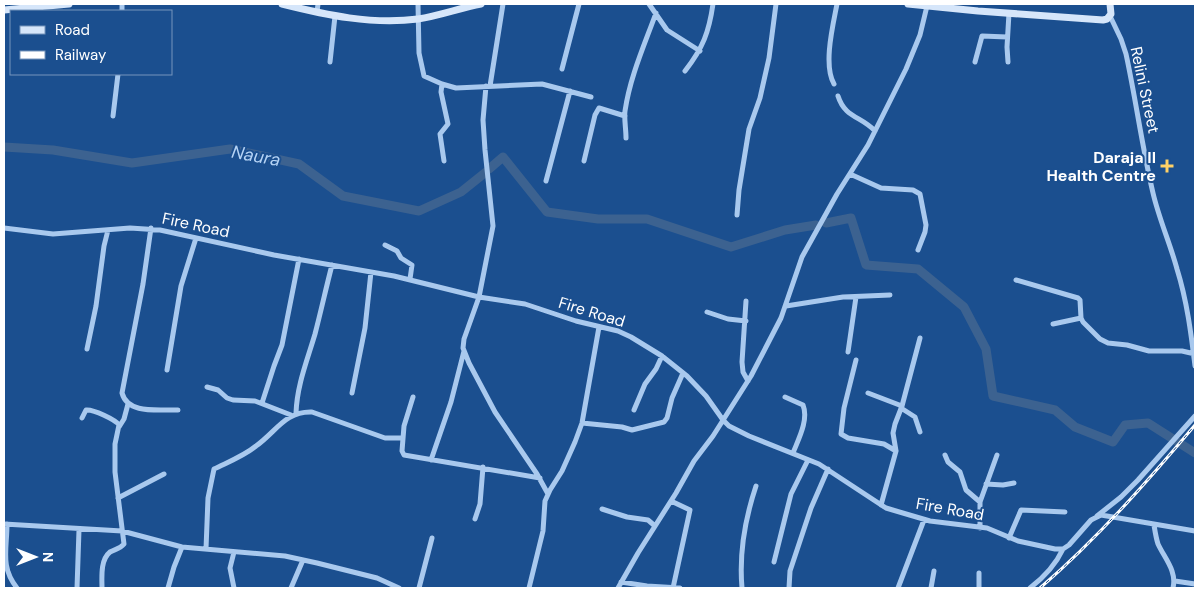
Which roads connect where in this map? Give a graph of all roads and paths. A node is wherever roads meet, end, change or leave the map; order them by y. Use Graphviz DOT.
graph roads {
  1 [pos="69,4"];
  2 [pos="282,4"];
  3 [pos="318,4"];
  4 [pos="418,4"];
  5 [pos="481,4"];
  6 [pos="503,4"];
  7 [pos="579,4"];
  8 [pos="649,4"];
  9 [pos="713,4"];
  10 [pos="776,4"];
  11 [pos="837,4"];
  12 [pos="908,4"];
  13 [pos="1110,4"];
  14 [pos="927,6"];
  15 [pos="18,7"];
  16 [pos="4,10"];
  17 [pos="317,12"];
  18 [pos="656,13"];
  19 [pos="1009,13"];
  20 [pos="335,16"];
  21 [pos="1110,16"];
  22 [pos="417,19"];
  23 [pos="1007,37"];
  24 [pos="700,51"];
  25 [pos="330,62"];
  26 [pos="975,62"];
  27 [pos="1008,62"];
  28 [pos="562,69"];
  29 [pos="685,71"];
  30 [pos="118,75"];
  31 [pos="442,84"];
  32 [pos="834,84"];
  33 [pos="488,86"];
  34 [pos="570,91"];
  35 [pos="838,96"];
  36 [pos="592,97"];
  37 [pos="113,116"];
  38 [pos="625,116"];
  39 [pos="875,131"];
  40 [pos="626,138"];
  41 [pos="444,160"];
  42 [pos="584,161"];
  43 [pos="850,174"];
  44 [pos="546,181"];
  45 [pos="737,215"];
  46 [pos="4,228"];
  47 [pos="151,228"];
  48 [pos="108,230"];
  49 [pos="196,238"];
  50 [pos="385,245"];
  51 [pos="918,250"];
  52 [pos="299,260"];
  53 [pos="332,265"];
  54 [pos="371,272"];
  55 [pos="410,280"];
  56 [pos="1016,280"];
  57 [pos="890,295"];
  58 [pos="479,297"];
  59 [pos="856,297"];
  60 [pos="746,301"];
  61 [pos="786,306"];
  62 [pos="707,312"];
  63 [pos="1081,318"];
  64 [pos="746,321"];
  65 [pos="1054,324"];
  66 [pos="599,327"];
  67 [pos="920,338"];
  68 [pos="87,349"];
  69 [pos="464,351"];
  70 [pos="848,352"];
  71 [pos="1194,354"];
  72 [pos="662,356"];
  73 [pos="856,360"];
  74 [pos="1195,366"];
  75 [pos="166,370"];
  76 [pos="683,372"];
  77 [pos="748,381"];
  78 [pos="206,388"];
  79 [pos="352,393"];
  80 [pos="868,393"];
  81 [pos="413,397"];
  82 [pos="785,397"];
  83 [pos="262,403"];
  84 [pos="128,404"];
  85 [pos="902,407"];
  86 [pos="178,410"];
  87 [pos="634,410"];
  88 [pos="294,414"];
  89 [pos="1195,416"];
  90 [pos="82,418"];
  91 [pos="723,420"];
  92 [pos="582,423"];
  93 [pos="119,427"];
  94 [pos="920,432"];
  95 [pos="402,438"];
  96 [pos="896,451"];
  97 [pos="793,453"];
  98 [pos="945,455"];
  99 [pos="997,455"];
  100 [pos="431,460"];
  101 [pos="808,460"];
  102 [pos="483,467"];
  103 [pos="828,469"];
  104 [pos="164,474"];
  105 [pos="540,478"];
  106 [pos="1014,483"];
  107 [pos="986,484"];
  108 [pos="756,486"];
  109 [pos="548,494"];
  110 [pos="118,498"];
  111 [pos="671,501"];
  112 [pos="980,502"];
  113 [pos="881,505"];
  114 [pos="602,509"];
  115 [pos="1065,512"];
  116 [pos="1097,516"];
  117 [pos="475,519"];
  118 [pos="924,520"];
  119 [pos="5,524"];
  120 [pos="1154,525"];
  121 [pos="655,526"];
  122 [pos="980,528"];
  123 [pos="79,530"];
  124 [pos="122,532"];
  125 [pos="1195,532"];
  126 [pos="432,538"];
  127 [pos="1010,538"];
  128 [pos="182,547"];
  129 [pos="1063,548"];
  130 [pos="206,549"];
  131 [pos="234,552"];
  132 [pos="302,560"];
  133 [pos="774,562"];
  134 [pos="934,571"];
  135 [pos="978,573"];
  136 [pos="1175,581"];
  137 [pos="622,582"];
  138 [pos="1195,584"];
  139 [pos="17,588"];
  140 [pos="77,588"];
  141 [pos="102,588"];
  142 [pos="168,588"];
  143 [pos="234,588"];
  144 [pos="291,588"];
  145 [pos="400,588"];
  146 [pos="419,588"];
  147 [pos="530,588"];
  148 [pos="618,588"];
  149 [pos="673,588"];
  150 [pos="680,588"];
  151 [pos="742,588"];
  152 [pos="789,588"];
  153 [pos="898,588"];
  154 [pos="931,588"];
  155 [pos="979,588"];
  156 [pos="1030,588"];
  157 [pos="1173,588"];
  1 -- 15 [label="street"];
  2 -- 17 [label="street"];
  3 -- 17 [label="street"];
  4 -- 22 [label="street"];
  5 -- 22 [label="street"];
  6 -- 33 [label="street"];
  7 -- 28 [label="street"];
  8 -- 18 [label="street"];
  9 -- 24 [label="street"];
  10 -- 45 [label="street"];
  11 -- 32 [label="street"];
  12 -- 14 [label="street"];
  13 -- 21 [label="street"];
  14 -- 19 [label="street"];
  14 -- 39 [label="street"];
  15 -- 16 [label="street"];
  17 -- 20 [label="street"];
  18 -- 24 [label="street"];
  18 -- 38 [label="street"];
  19 -- 21 [label="street"];
  19 -- 23 [label="street"];
  20 -- 22 [label="street"];
  20 -- 25 [label="street"];
  21 -- 71 [label="street, Relini Street"];
  22 -- 31 [label="street"];
  23 -- 26 [label="street"];
  23 -- 27 [label="street"];
  24 -- 29 [label="street"];
  30 -- 37 [label="street"];
  31 -- 33 [label="street"];
  31 -- 41 [label="street"];
  33 -- 34 [label="street"];
  33 -- 58 [label="street"];
  34 -- 36 [label="street"];
  34 -- 44 [label="street"];
  35 -- 39 [label="street"];
  38 -- 40 [label="street"];
  38 -- 42 [label="street"];
  39 -- 43 [label="street"];
  43 -- 51 [label="street"];
  43 -- 61 [label="street"];
  46 -- 48 [label="street, Fire Road"];
  47 -- 48 [label="street, Fire Road"];
  47 -- 49 [label="street, Fire Road"];
  47 -- 84 [label="street"];
  48 -- 68 [label="street"];
  49 -- 52 [label="street, Fire Road"];
  49 -- 75 [label="street"];
  50 -- 55 [label="street"];
  52 -- 53 [label="street, Fire Road"];
  52 -- 83 [label="street"];
  53 -- 54 [label="street, Fire Road"];
  53 -- 88 [label="street"];
  54 -- 55 [label="street, Fire Road"];
  54 -- 79 [label="street"];
  55 -- 58 [label="street, Fire Road"];
  56 -- 63 [label="street"];
  57 -- 59 [label="street"];
  58 -- 66 [label="street, Fire Road"];
  58 -- 69 [label="street"];
  59 -- 61 [label="street"];
  59 -- 70 [label="street"];
  60 -- 64 [label="street"];
  61 -- 77 [label="street"];
  62 -- 64 [label="street"];
  63 -- 65 [label="street"];
  63 -- 71 [label="street"];
  64 -- 77 [label="street"];
  66 -- 72 [label="street, Fire Road"];
  66 -- 92 [label="street"];
  67 -- 85 [label="street"];
  69 -- 100 [label="street"];
  69 -- 105 [label="street"];
  71 -- 74 [label="street, Relini Street"];
  72 -- 76 [label="street, Fire Road"];
  72 -- 87 [label="street"];
  73 -- 96 [label="street"];
  76 -- 91 [label="street, Fire Road"];
  76 -- 92 [label="street"];
  77 -- 91 [label="street"];
  78 -- 83 [label="street"];
  80 -- 85 [label="street"];
  81 -- 95 [label="street"];
  82 -- 97 [label="street"];
  83 -- 88 [label="street"];
  84 -- 86 [label="street"];
  84 -- 93 [label="street"];
  85 -- 94 [label="street"];
  85 -- 96 [label="street"];
  88 -- 95 [label="street"];
  88 -- 130 [label="street"];
  89 -- 116 [label="street"];
  90 -- 93 [label="street"];
  91 -- 97 [label="street, Fire Road"];
  91 -- 111 [label="street"];
  92 -- 109 [label="street"];
  93 -- 110 [label="street"];
  95 -- 100 [label="street"];
  96 -- 113 [label="street"];
  97 -- 101 [label="street, Fire Road"];
  98 -- 112 [label="street"];
  99 -- 107 [label="street"];
  100 -- 102 [label="street"];
  101 -- 103 [label="street, Fire Road"];
  101 -- 133 [label="street"];
  102 -- 105 [label="street"];
  102 -- 117 [label="street"];
  103 -- 113 [label="street, Fire Road"];
  103 -- 152 [label="street"];
  104 -- 110 [label="street"];
  105 -- 109 [label="street"];
  106 -- 107 [label="street"];
  107 -- 112 [label="street"];
  108 -- 151 [label="street"];
  109 -- 147 [label="street"];
  110 -- 124 [label="street"];
  111 -- 121 [label="street"];
  111 -- 149 [label="street"];
  112 -- 122 [label="street"];
  113 -- 118 [label="street, Fire Road"];
  114 -- 121 [label="street"];
  115 -- 127 [label="street"];
  116 -- 120 [label="street"];
  116 -- 129 [label="street"];
  118 -- 122 [label="street, Fire Road"];
  118 -- 153 [label="street"];
  119 -- 123 [label="street"];
  119 -- 139 [label="street"];
  120 -- 125 [label="street"];
  120 -- 136 [label="street"];
  121 -- 137 [label="street"];
  122 -- 127 [label="street, Fire Road"];
  123 -- 124 [label="street"];
  123 -- 140 [label="street"];
  124 -- 128 [label="street"];
  124 -- 141 [label="street"];
  126 -- 146 [label="street"];
  127 -- 129 [label="street, Fire Road"];
  128 -- 130 [label="street"];
  128 -- 142 [label="street"];
  129 -- 156 [label="street"];
  130 -- 131 [label="street"];
  131 -- 132 [label="street"];
  131 -- 143 [label="street"];
  132 -- 144 [label="street"];
  132 -- 145 [label="street"];
  134 -- 154 [label="street"];
  135 -- 155 [label="street"];
  136 -- 138 [label="street"];
  136 -- 157 [label="street"];
  137 -- 148 [label="street"];
  137 -- 149 [label="street"];
  149 -- 150 [label="street"];
}
